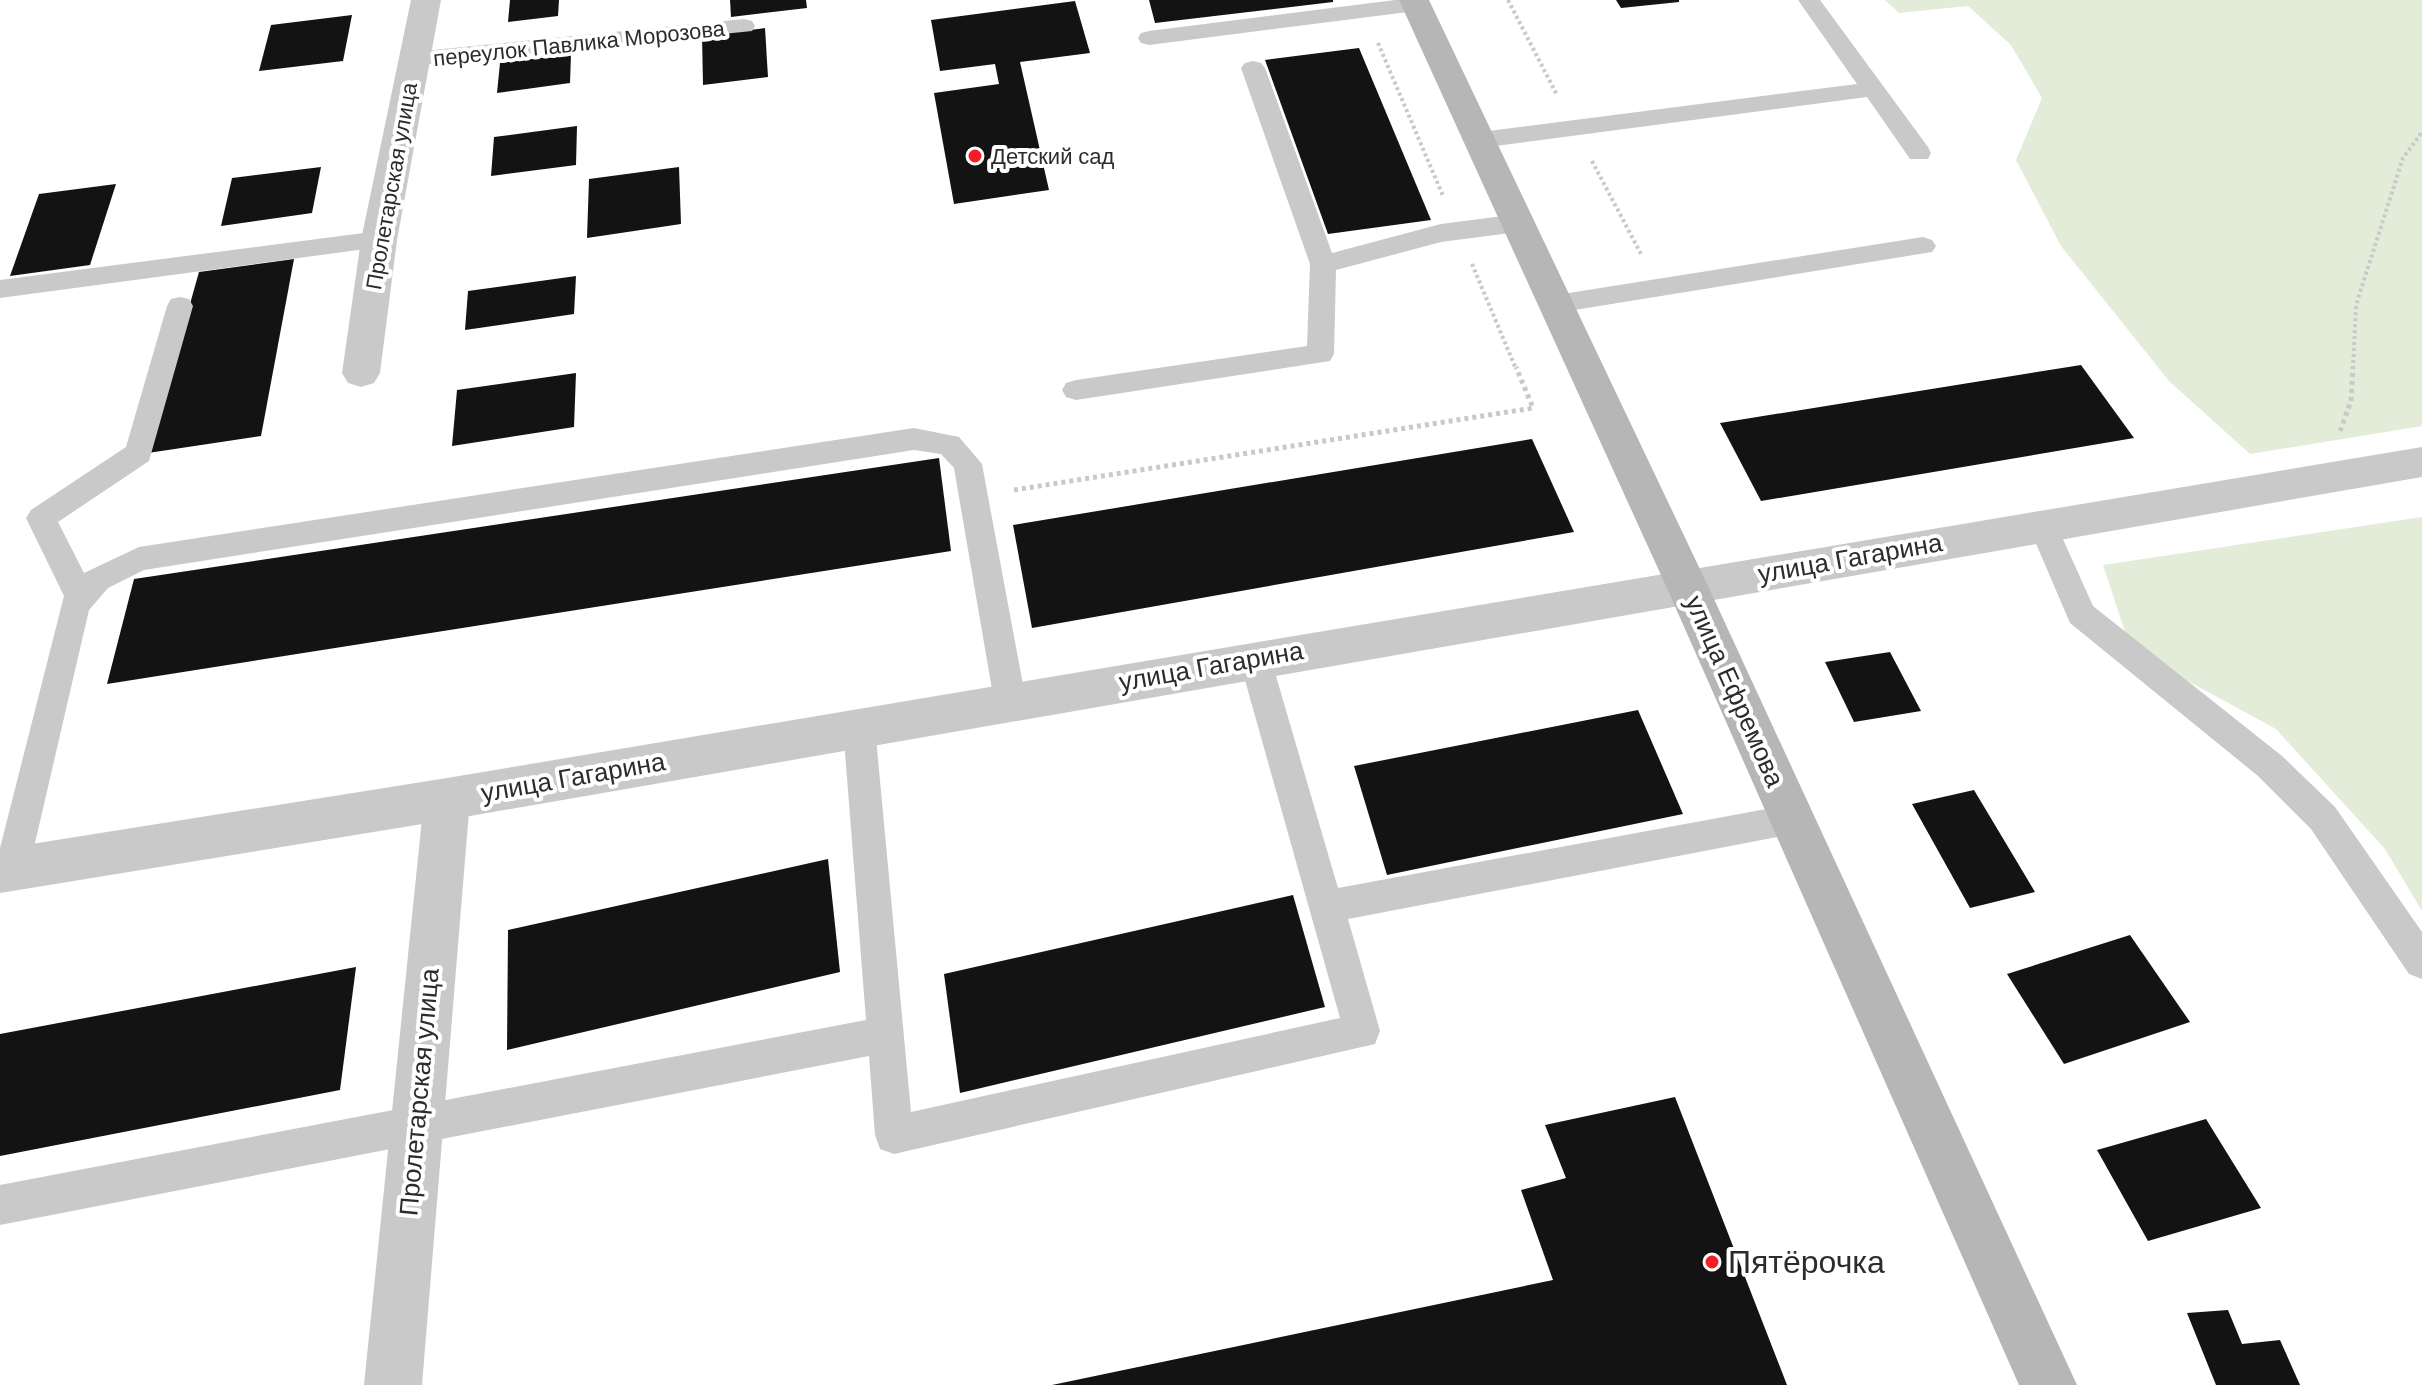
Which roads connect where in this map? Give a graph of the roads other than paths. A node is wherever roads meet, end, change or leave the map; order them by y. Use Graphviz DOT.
graph roads {
  1 [pos="426,0"];
  2 [pos="1809,0"];
  3 [pos="1415,2"];
  4 [pos="744,26"];
  5 [pos="1149,38"];
  6 [pos="413,59"];
  7 [pos="1253,68"];
  8 [pos="1873,89"];
  9 [pos="1481,140"];
  10 [pos="1919,153"];
  11 [pos="1518,223"];
  12 [pos="379,240"];
  13 [pos="1923,246"];
  14 [pos="1323,264"];
  15 [pos="0,289"];
  16 [pos="1556,304"];
  17 [pos="180,306"];
  18 [pos="361,373"];
  19 [pos="1076,390"];
  20 [pos="2422,462"];
  21 [pos="2043,525"];
  22 [pos="1687,586"];
  23 [pos="81,598"];
  24 [pos="1255,659"];
  25 [pos="1010,701"];
  26 [pos="859,727"];
  27 [pos="447,799"];
  28 [pos="1793,819"];
  29 [pos="6,870"];
  30 [pos="1326,907"];
  31 [pos="2422,962"];
  32 [pos="887,1034"];
  33 [pos="416,1125"];
  34 [pos="0,1205"];
  35 [pos="393,1385"];
  36 [pos="2048,1385"];
  1 -- 6 [label="street, Пролетарская улица"];
  2 -- 8 [label="lane"];
  3 -- 5 [label="lane"];
  3 -- 9 [label="main road, улица Ефремова"];
  4 -- 6 [label="lane, переулок Павлика Морозова"];
  6 -- 12 [label="street, Пролетарская улица"];
  7 -- 14 [label="lane"];
  8 -- 9 [label="lane"];
  8 -- 10 [label="lane"];
  9 -- 11 [label="main road, улица Ефремова"];
  11 -- 14 [label="lane"];
  11 -- 16 [label="main road, улица Ефремова"];
  12 -- 15 [label="lane"];
  12 -- 18 [label="street, Пролетарская улица"];
  13 -- 16 [label="lane"];
  14 -- 19 [label="lane"];
  16 -- 22 [label="main road, улица Ефремова"];
  17 -- 23 [label="lane"];
  20 -- 21 [label="street, улица Гагарина"];
  21 -- 22 [label="street, улица Гагарина"];
  21 -- 31 [label="lane"];
  22 -- 24 [label="street, улица Гагарина"];
  22 -- 28 [label="main road, улица Ефремова"];
  23 -- 25 [label="lane"];
  23 -- 29 [label="lane"];
  24 -- 25 [label="street, улица Гагарина"];
  24 -- 30 [label="lane"];
  25 -- 26 [label="street, улица Гагарина"];
  26 -- 27 [label="street, улица Гагарина"];
  26 -- 32 [label="lane"];
  27 -- 29 [label="street, улица Гагарина"];
  27 -- 33 [label="street, Пролетарская улица"];
  28 -- 30 [label="lane"];
  28 -- 36 [label="main road, улица Ефремова"];
  30 -- 32 [label="lane"];
  32 -- 33 [label="lane"];
  33 -- 34 [label="lane"];
  33 -- 35 [label="street, Пролетарская улица"];
}
